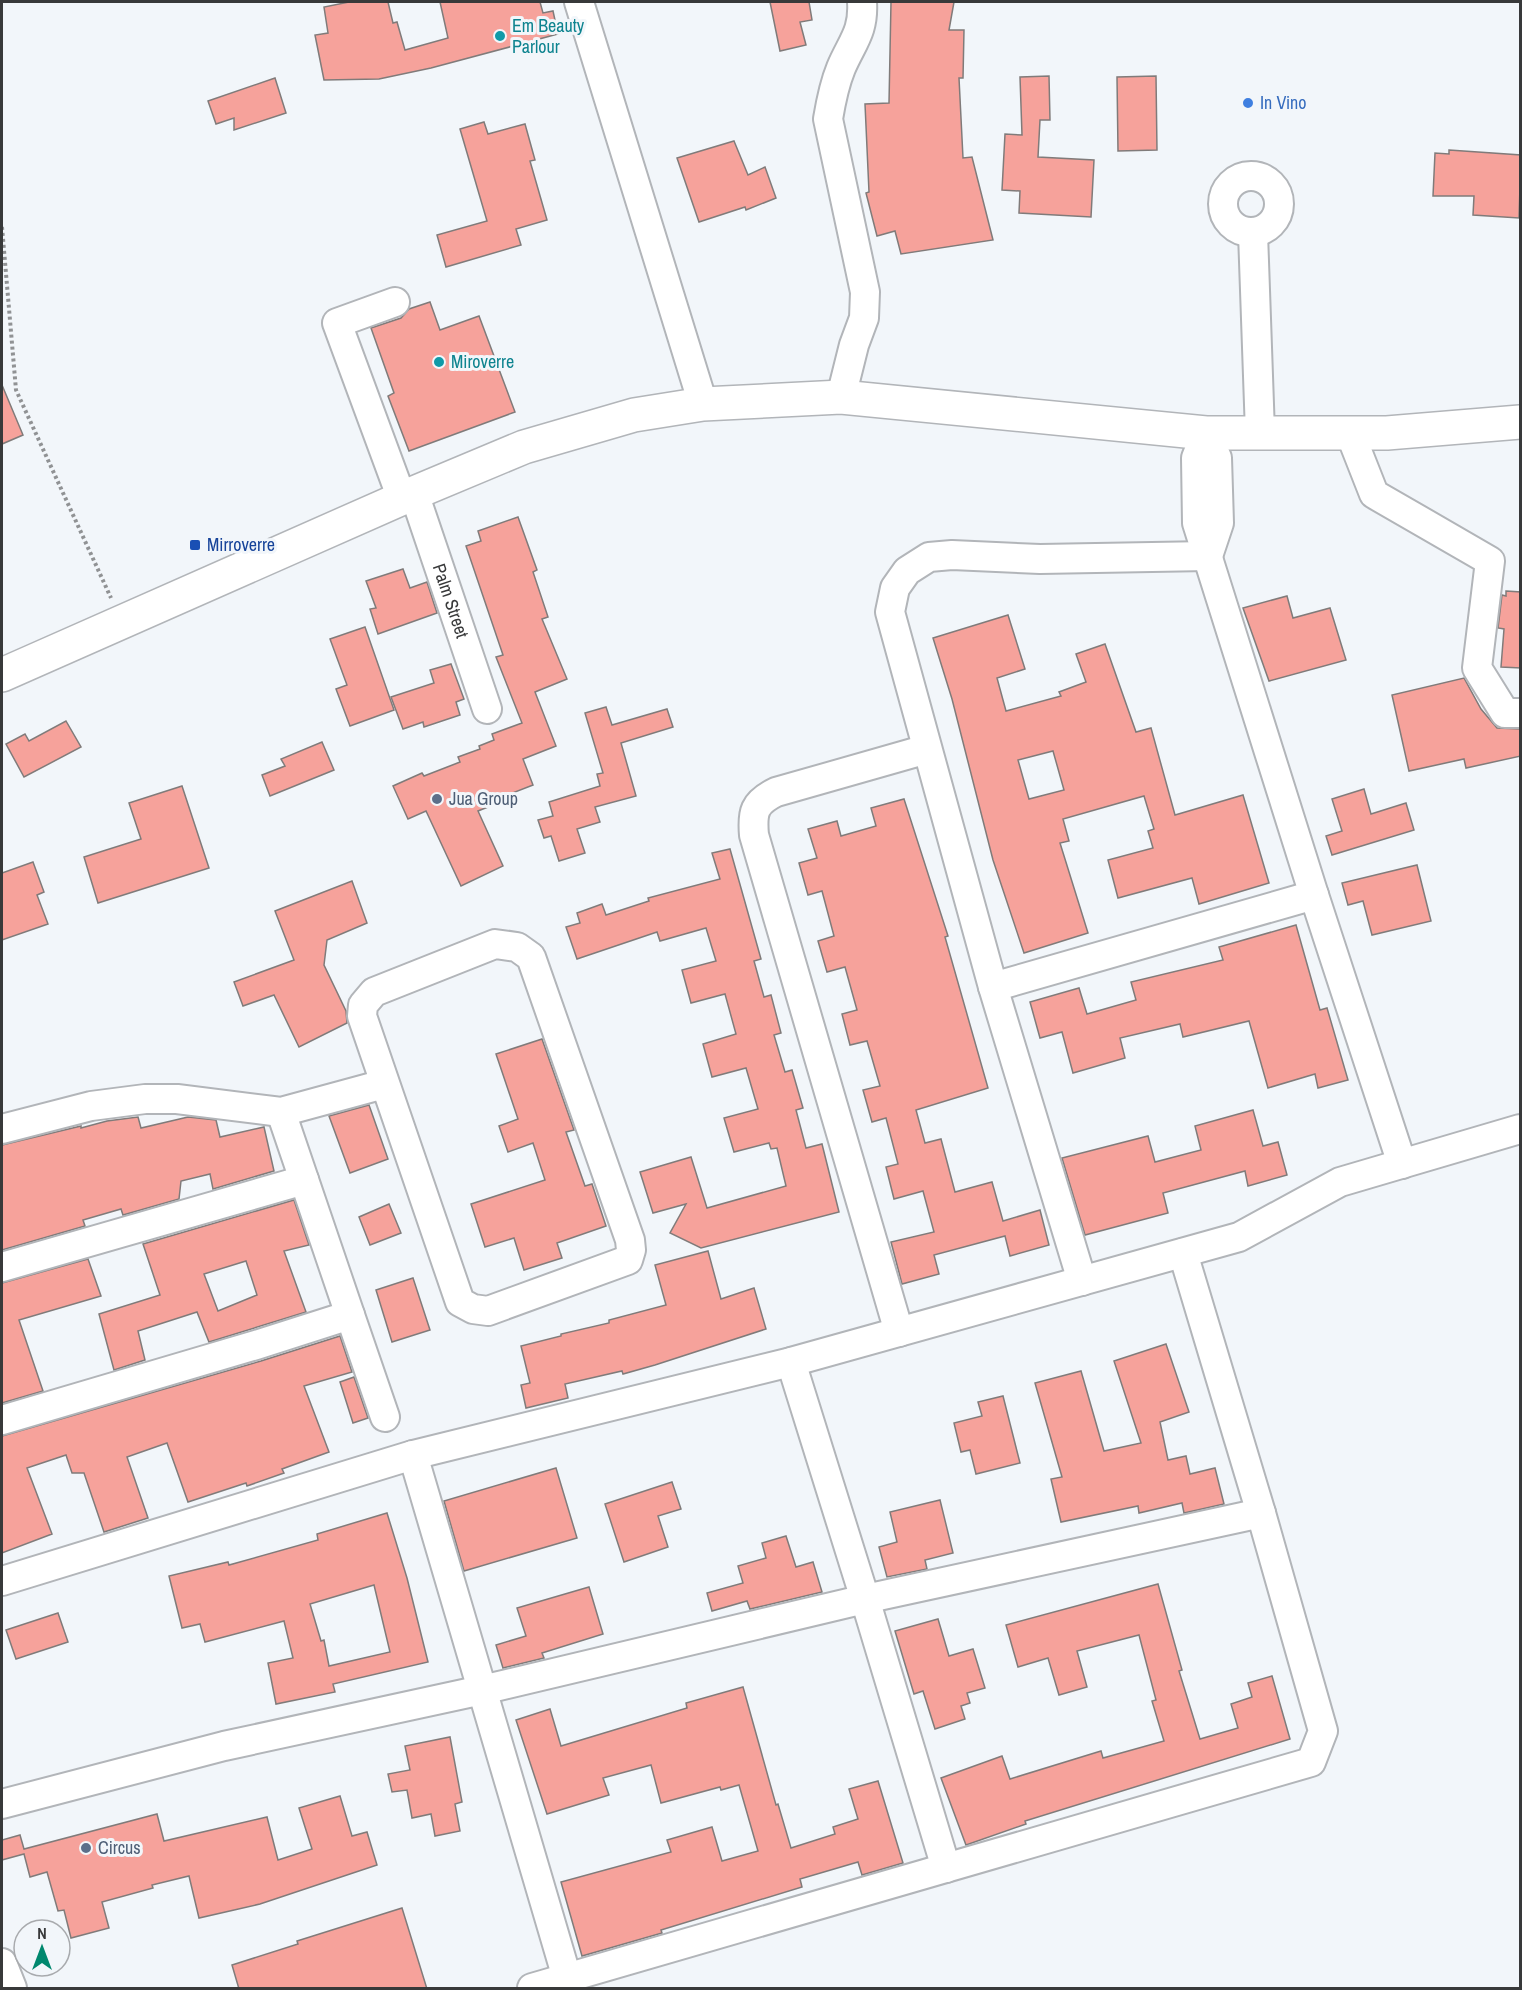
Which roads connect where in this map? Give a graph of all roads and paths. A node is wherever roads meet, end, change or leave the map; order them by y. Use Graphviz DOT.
graph roads {
  1 [pos="579,2"];
  2 [pos="862,2"];
  3 [pos="2,227"];
  4 [pos="1253,232"];
  5 [pos="395,302"];
  6 [pos="841,397"];
  7 [pos="703,404"];
  8 [pos="1521,422"];
  9 [pos="1206,433"];
  10 [pos="1260,433"];
  11 [pos="1350,433"];
  12 [pos="408,496"];
  13 [pos="1208,556"];
  14 [pos="123,623"];
  15 [pos="2,675"];
  16 [pos="487,709"];
  17 [pos="1521,712"];
  18 [pos="927,749"];
  19 [pos="1314,895"];
  20 [pos="993,987"];
  21 [pos="384,1084"];
  22 [pos="281,1112"];
  23 [pos="2,1129"];
  24 [pos="1521,1129"];
  25 [pos="1402,1164"];
  26 [pos="304,1180"];
  27 [pos="1183,1253"];
  28 [pos="2,1267"];
  29 [pos="1082,1281"];
  30 [pos="350,1315"];
  31 [pos="900,1332"];
  32 [pos="791,1362"];
  33 [pos="385,1417"];
  34 [pos="2,1420"];
  35 [pos="412,1455"];
  36 [pos="1261,1513"];
  37 [pos="2,1581"];
  38 [pos="865,1599"];
  39 [pos="482,1690"];
  40 [pos="2,1804"];
  41 [pos="946,1868"];
  42 [pos="2,1963"];
  43 [pos="567,1978"];
  44 [pos="12,1989"];
  45 [pos="532,1989"];
  1 -- 7 [label="street"];
  2 -- 6 [label="street"];
  3 -- 14 [label="path"];
  4 -- 10 [label="street"];
  5 -- 12 [label="street, Palm Street"];
  6 -- 7 [label="main road"];
  6 -- 9 [label="main road"];
  7 -- 12 [label="main road"];
  8 -- 11 [label="main road"];
  9 -- 10 [label="main road"];
  9 -- 13 [label="street"];
  10 -- 11 [label="main road"];
  11 -- 17 [label="street"];
  12 -- 14 [label="main road"];
  12 -- 16 [label="street, Palm Street"];
  13 -- 18 [label="street"];
  13 -- 19 [label="street"];
  14 -- 15 [label="main road"];
  18 -- 20 [label="street"];
  18 -- 31 [label="street"];
  19 -- 20 [label="street"];
  19 -- 25 [label="street"];
  20 -- 29 [label="street"];
  21 -- 21 [label="street"];
  21 -- 22 [label="street"];
  22 -- 23 [label="street"];
  22 -- 26 [label="street"];
  24 -- 25 [label="street"];
  25 -- 27 [label="street"];
  26 -- 28 [label="street"];
  26 -- 30 [label="street"];
  27 -- 29 [label="street"];
  27 -- 36 [label="street"];
  29 -- 31 [label="street"];
  30 -- 33 [label="street"];
  30 -- 34 [label="street"];
  31 -- 32 [label="street"];
  32 -- 35 [label="street"];
  32 -- 38 [label="street"];
  35 -- 37 [label="street"];
  35 -- 39 [label="street"];
  36 -- 38 [label="street"];
  36 -- 41 [label="street"];
  38 -- 39 [label="street"];
  38 -- 41 [label="street"];
  39 -- 40 [label="street"];
  39 -- 43 [label="street"];
  41 -- 43 [label="street"];
  42 -- 44 [label="street"];
  43 -- 45 [label="street"];
}
